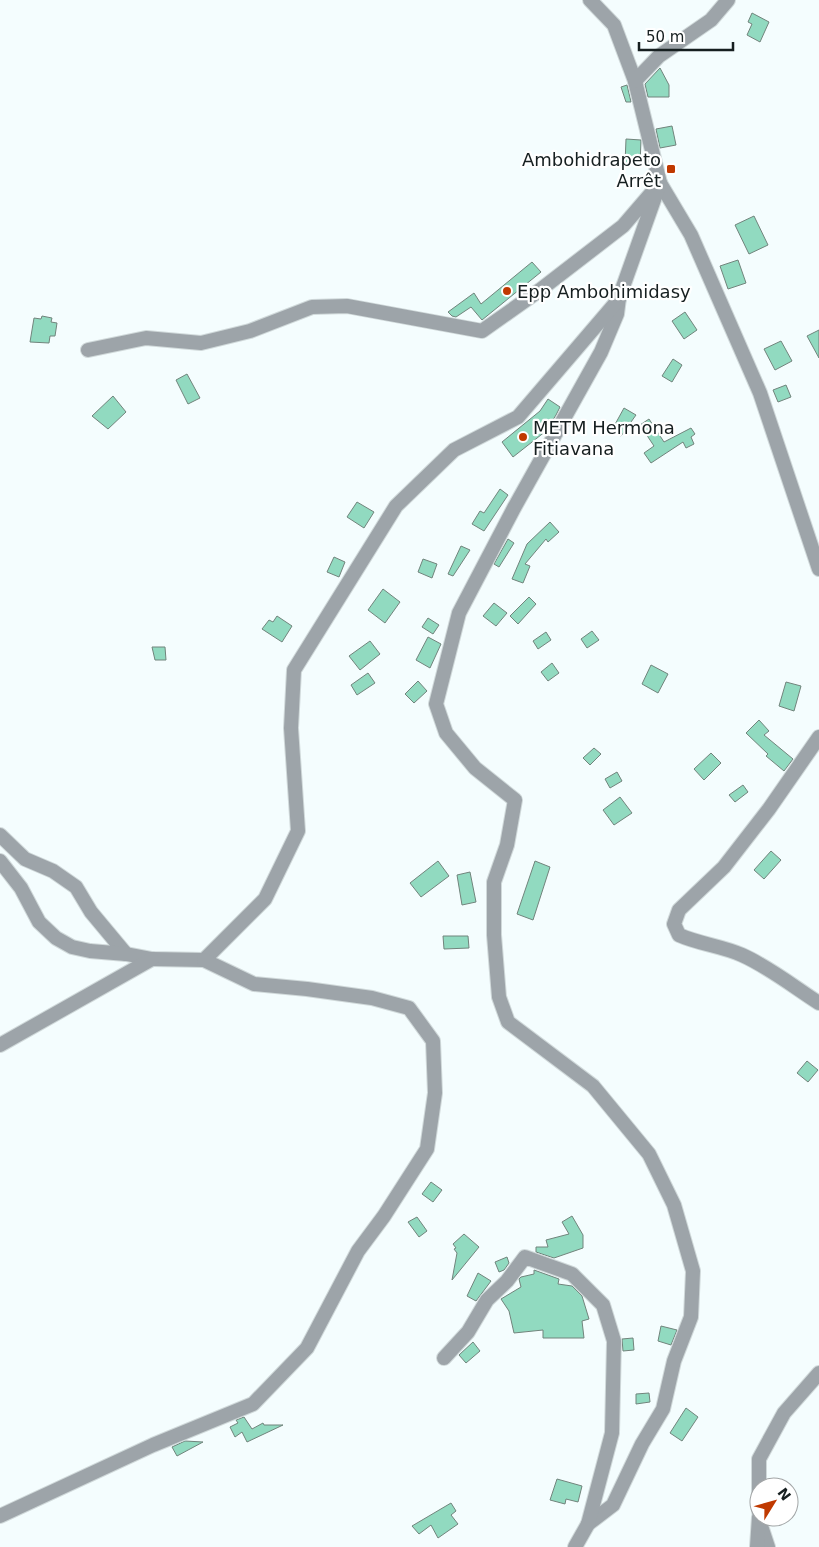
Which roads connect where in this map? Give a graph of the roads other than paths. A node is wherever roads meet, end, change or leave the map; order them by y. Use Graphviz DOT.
graph roads {
  1 [pos="590,0"];
  2 [pos="728,0"];
  3 [pos="635,81"];
  4 [pos="660,183"];
  5 [pos="619,298"];
  6 [pos="88,350"];
  7 [pos="819,569"];
  8 [pos="819,737"];
  9 [pos="0,835"];
  10 [pos="0,860"];
  11 [pos="126,954"];
  12 [pos="152,959"];
  13 [pos="204,960"];
  14 [pos="819,1003"];
  15 [pos="0,1045"];
  16 [pos="444,1358"];
  17 [pos="819,1373"];
  18 [pos="759,1477"];
  19 [pos="0,1516"];
  20 [pos="588,1524"];
  21 [pos="759,1527"];
  22 [pos="763,1527"];
  23 [pos="575,1547"];
  24 [pos="757,1547"];
  25 [pos="768,1547"];
  1 -- 3 [label="street"];
  2 -- 3 [label="street"];
  3 -- 4 [label="street"];
  4 -- 5 [label="street"];
  4 -- 6 [label="street"];
  4 -- 7 [label="street"];
  5 -- 13 [label="street"];
  5 -- 20 [label="street"];
  8 -- 14 [label="street"];
  9 -- 11 [label="street"];
  10 -- 11 [label="street"];
  11 -- 12 [label="street"];
  12 -- 13 [label="street"];
  12 -- 15 [label="street"];
  13 -- 19 [label="street"];
  16 -- 20 [label="street"];
  17 -- 18 [label="street"];
  20 -- 23 [label="street"];
  21 -- 24 [label="street"];
  22 -- 25 [label="street"];
}
